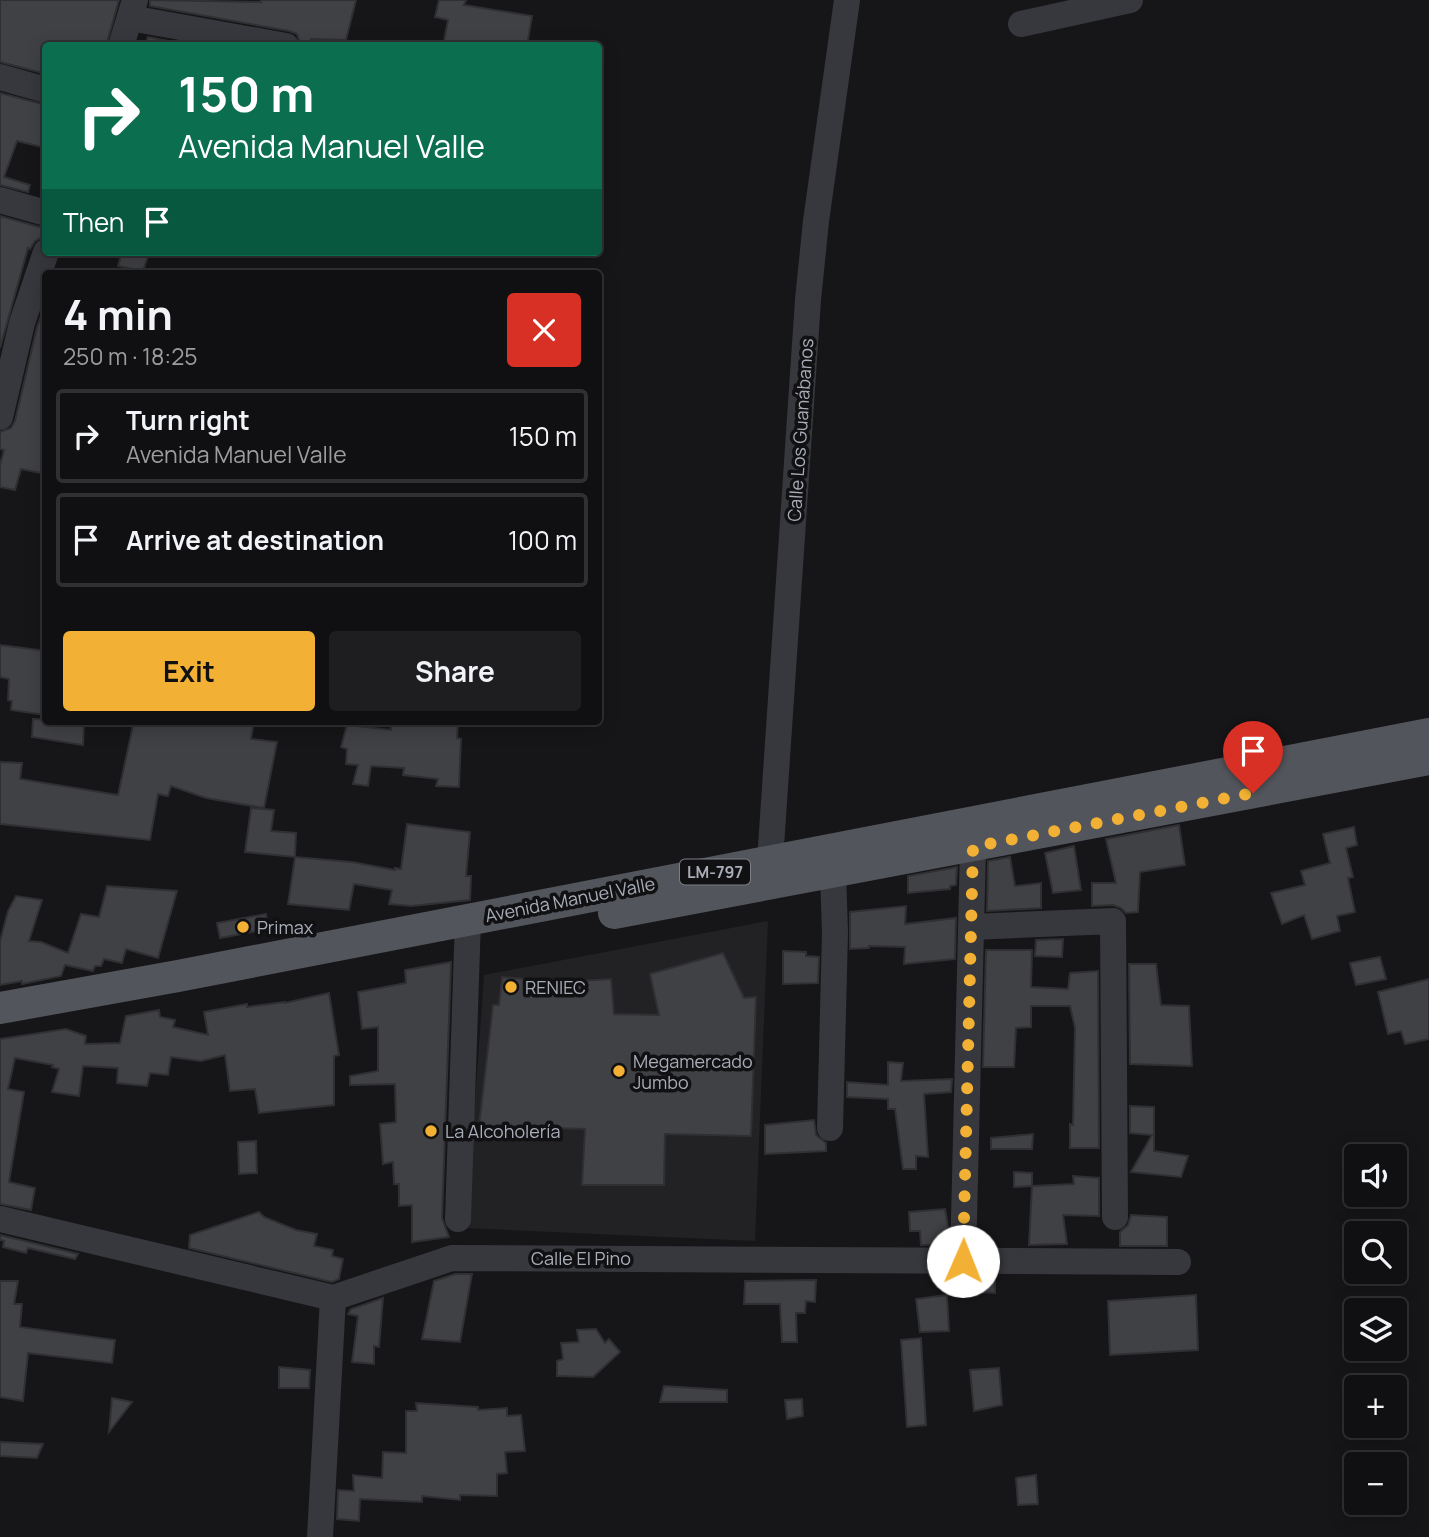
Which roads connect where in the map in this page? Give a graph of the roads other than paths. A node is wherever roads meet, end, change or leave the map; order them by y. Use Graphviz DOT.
graph roads {
  1 [pos="847,0"];
  2 [pos="1130,0"];
  3 [pos="133,9"];
  4 [pos="1021,24"];
  5 [pos="122,42"];
  6 [pos="269,42"];
  7 [pos="0,77"];
  8 [pos="42,89"];
  9 [pos="0,200"];
  10 [pos="42,212"];
  11 [pos="44,256"];
  12 [pos="11,321"];
  13 [pos="0,418"];
  14 [pos="1429,734"];
  15 [pos="1429,759"];
  16 [pos="1174,796"];
  17 [pos="973,847"];
  18 [pos="770,861"];
  19 [pos="832,872"];
  20 [pos="971,927"];
  21 [pos="468,930"];
  22 [pos="0,1007"];
  23 [pos="0,1026"];
  24 [pos="830,1128"];
  25 [pos="1115,1217"];
  26 [pos="0,1219"];
  27 [pos="458,1219"];
  28 [pos="963,1261"];
  29 [pos="1178,1262"];
  30 [pos="333,1298"];
  31 [pos="320,1537"];
  1 -- 18 [label="street, Calle Los Guanábanos"];
  2 -- 4 [label="street"];
  3 -- 5 [label="street"];
  3 -- 6 [label="street"];
  7 -- 8 [label="street"];
  9 -- 10 [label="street"];
  11 -- 12 [label="street"];
  12 -- 13 [label="street"];
  14 -- 16 [label="main road, Avenida Manuel Valle / LM-797"];
  15 -- 16 [label="main road, Avenida Manuel Valle / LM-797"];
  16 -- 17 [label="main road, Avenida Manuel Valle / LM-797"];
  16 -- 18 [label="main road, Avenida Manuel Valle / LM-797"];
  17 -- 19 [label="main road, Avenida Manuel Valle / LM-797"];
  17 -- 20 [label="street"];
  18 -- 21 [label="main road, Avenida Manuel Valle / LM-797"];
  19 -- 21 [label="main road, Avenida Manuel Valle / LM-797"];
  19 -- 24 [label="street"];
  20 -- 25 [label="street"];
  20 -- 28 [label="street"];
  21 -- 22 [label="main road, Avenida Manuel Valle / LM-797"];
  21 -- 23 [label="main road, Avenida Manuel Valle / LM-797"];
  21 -- 27 [label="street"];
  26 -- 30 [label="street"];
  28 -- 29 [label="street, Calle El Pino"];
  28 -- 30 [label="street, Calle El Pino"];
  30 -- 31 [label="street"];
}
